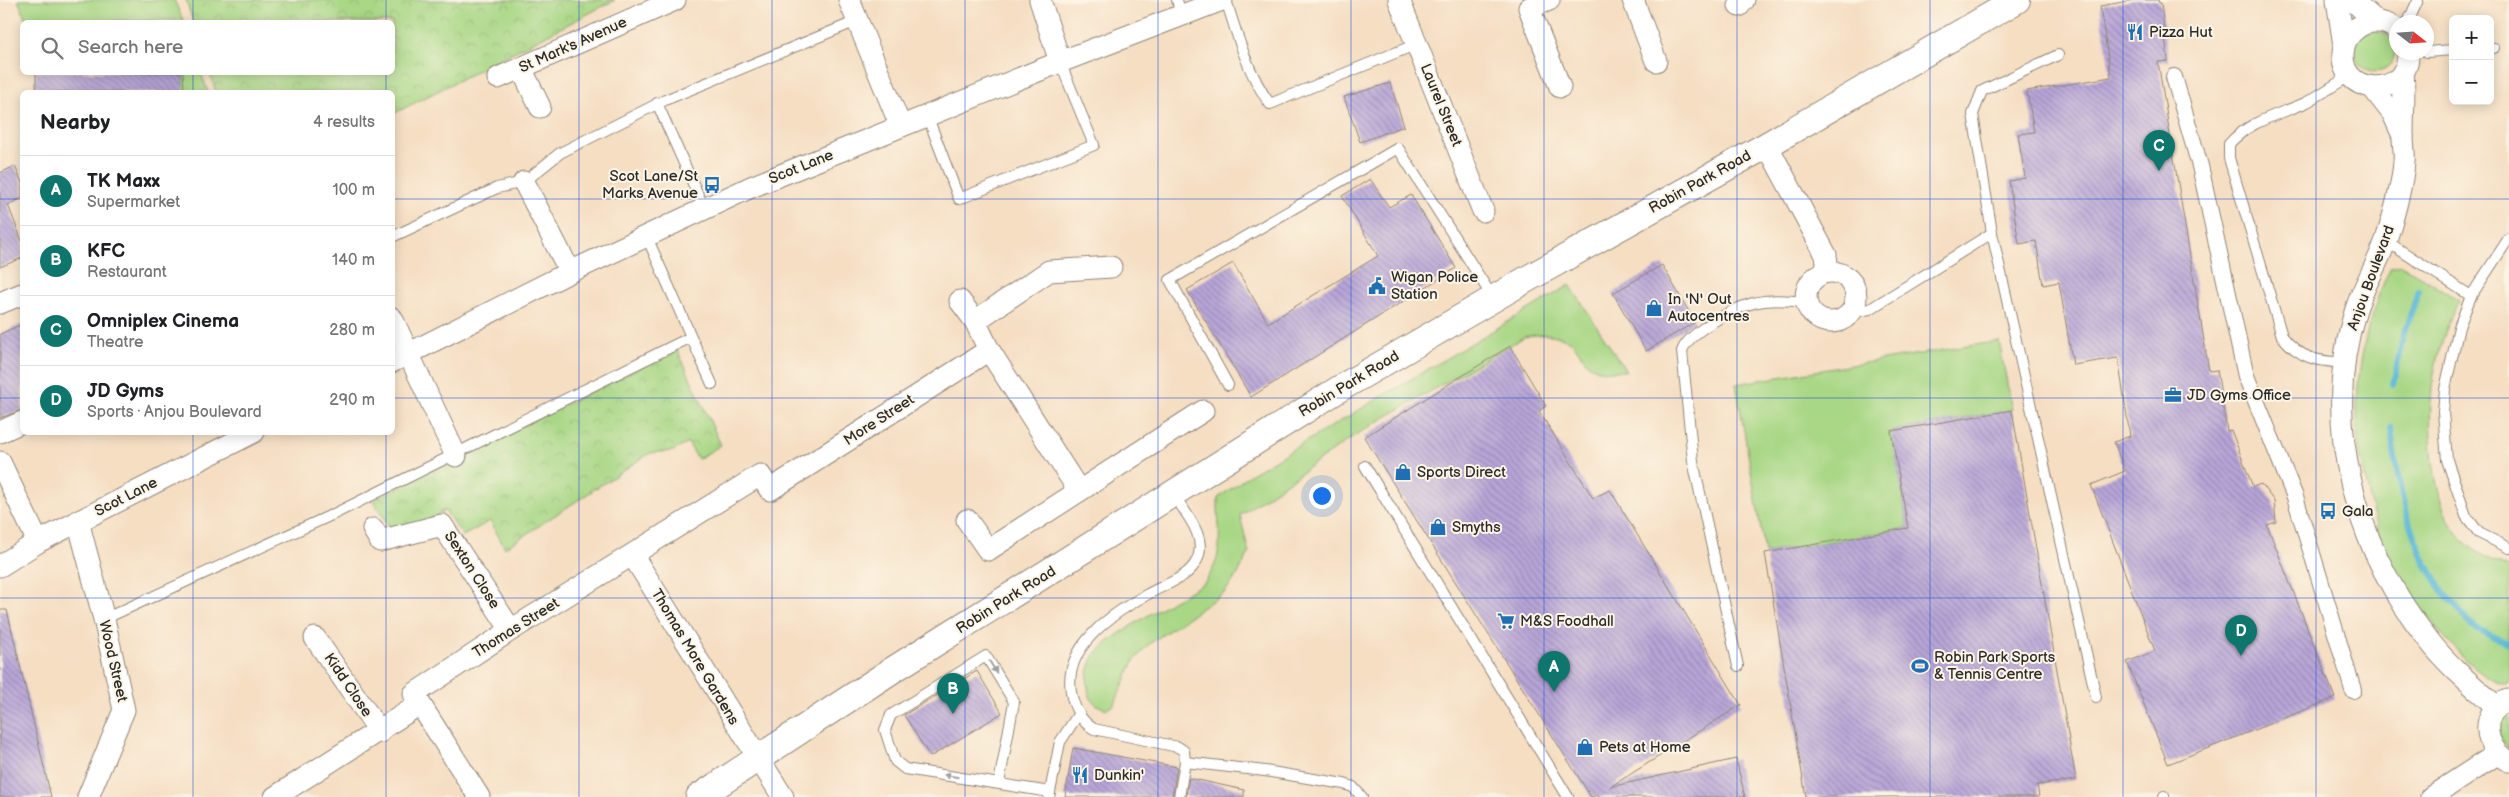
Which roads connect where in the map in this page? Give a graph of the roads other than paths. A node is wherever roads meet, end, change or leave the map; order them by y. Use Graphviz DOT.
graph roads {
  1 [pos="675,0"];
  2 [pos="849,0"];
  3 [pos="1040,0"];
  4 [pos="1222,0"];
  5 [pos="1226,0"];
  6 [pos="1399,0"];
  7 [pos="1549,0"];
  8 [pos="1633,0"];
  9 [pos="2017,0"];
  10 [pos="2338,0"];
  11 [pos="2352,0"];
  12 [pos="2418,0"];
  13 [pos="1179,8"];
  14 [pos="2411,15"];
  15 [pos="857,21"];
  16 [pos="2376,22"];
  17 [pos="2389,25"];
  18 [pos="1417,44"];
  19 [pos="2344,44"];
  20 [pos="2449,51"];
  21 [pos="2434,53"];
  22 [pos="2058,55"];
  23 [pos="2411,60"];
  24 [pos="2414,60"];
  25 [pos="1656,61"];
  26 [pos="1060,62"];
  27 [pos="521,68"];
  28 [pos="2350,76"];
  29 [pos="2174,77"];
  30 [pos="498,78"];
  31 [pos="1560,87"];
  32 [pos="2372,88"];
  33 [pos="657,103"];
  34 [pos="540,107"];
  35 [pos="927,115"];
  36 [pos="900,126"];
  37 [pos="2403,136"];
  38 [pos="1767,145"];
  39 [pos="524,182"];
  40 [pos="704,208"];
  41 [pos="1483,211"];
  42 [pos="1992,233"];
  43 [pos="646,235"];
  44 [pos="395,236"];
  45 [pos="2509,238"];
  46 [pos="2386,241"];
  47 [pos="1111,268"];
  48 [pos="570,272"];
  49 [pos="1828,272"];
  50 [pos="20,295"];
  51 [pos="2472,296"];
  52 [pos="1493,298"];
  53 [pos="960,301"];
  54 [pos="1807,302"];
  55 [pos="0,303"];
  56 [pos="1852,312"];
  57 [pos="975,321"];
  58 [pos="395,331"];
  59 [pos="691,337"];
  60 [pos="989,350"];
  61 [pos="401,358"];
  62 [pos="2344,364"];
  63 [pos="712,384"];
  64 [pos="1228,384"];
  65 [pos="1203,411"];
  66 [pos="20,423"];
  67 [pos="0,432"];
  68 [pos="248,435"];
  69 [pos="456,456"];
  70 [pos="0,462"];
  71 [pos="1365,466"];
  72 [pos="770,490"];
  73 [pos="1079,491"];
  74 [pos="1173,494"];
  75 [pos="966,520"];
  76 [pos="78,521"];
  77 [pos="373,529"];
  78 [pos="38,542"];
  79 [pos="2509,548"];
  80 [pos="633,556"];
  81 [pos="0,566"];
  82 [pos="104,619"];
  83 [pos="511,630"];
  84 [pos="316,638"];
  85 [pos="1738,666"];
  86 [pos="2353,690"];
  87 [pos="2096,697"];
  88 [pos="2503,703"];
  89 [pos="420,704"];
  90 [pos="1079,713"];
  91 [pos="380,732"];
  92 [pos="758,758"];
  93 [pos="2503,758"];
  94 [pos="1185,762"];
  95 [pos="999,783"];
  96 [pos="1049,794"];
  97 [pos="88,797"];
  98 [pos="275,797"];
  99 [pos="479,797"];
  100 [pos="699,797"];
  101 [pos="783,797"];
  102 [pos="1179,797"];
  103 [pos="1362,797"];
  104 [pos="1568,797"];
  105 [pos="2431,797"];
  1 -- 27 [label="street, St Mark's Avenue"];
  2 -- 15 [label="street"];
  3 -- 26 [label="street"];
  4 -- 13 [label="street, Scot Lane"];
  5 -- 18 [label="lane"];
  6 -- 18 [label="street, Laurel Street"];
  7 -- 31 [label="street"];
  8 -- 25 [label="street"];
  9 -- 38 [label="street, Robin Park Road"];
  10 -- 19 [label="street"];
  11 -- 16 [label="street"];
  12 -- 14 [label="lane"];
  13 -- 26 [label="street, Scot Lane"];
  15 -- 33 [label="lane"];
  15 -- 36 [label="street"];
  16 -- 17 [label="street"];
  16 -- 19 [label="street"];
  18 -- 41 [label="street, Laurel Street"];
  19 -- 28 [label="street"];
  20 -- 21 [label="lane"];
  22 -- 42 [label="lane"];
  23 -- 32 [label="street"];
  24 -- 37 [label="street, Anjou Boulevard"];
  26 -- 35 [label="street, Scot Lane"];
  26 -- 35 [label="lane"];
  27 -- 30 [label="street, St Mark's Avenue"];
  27 -- 34 [label="street"];
  28 -- 32 [label="street, Anjou Boulevard"];
  28 -- 62 [label="lane"];
  29 -- 86 [label="street"];
  32 -- 37 [label="street, Anjou Boulevard"];
  33 -- 39 [label="lane"];
  33 -- 40 [label="lane"];
  35 -- 36 [label="street, Scot Lane"];
  36 -- 40 [label="street, Scot Lane"];
  37 -- 46 [label="street, Anjou Boulevard"];
  38 -- 49 [label="street"];
  38 -- 52 [label="street, Robin Park Road"];
  39 -- 44 [label="lane"];
  39 -- 48 [label="street"];
  40 -- 43 [label="street, Scot Lane"];
  42 -- 56 [label="lane"];
  42 -- 87 [label="lane"];
  43 -- 48 [label="street, Scot Lane"];
  43 -- 59 [label="lane"];
  45 -- 51 [label="lane"];
  46 -- 51 [label="lane"];
  46 -- 62 [label="street, Anjou Boulevard"];
  47 -- 57 [label="street"];
  48 -- 61 [label="street, Scot Lane"];
  49 -- 54 [label="street"];
  49 -- 56 [label="street"];
  50 -- 55 [label="street"];
  51 -- 79 [label="lane"];
  52 -- 64 [label="lane"];
  52 -- 74 [label="street, Robin Park Road"];
  53 -- 57 [label="street"];
  54 -- 56 [label="street"];
  54 -- 85 [label="lane"];
  57 -- 60 [label="street"];
  58 -- 61 [label="street"];
  59 -- 63 [label="lane"];
  59 -- 69 [label="lane"];
  60 -- 72 [label="street, More Street"];
  60 -- 73 [label="street"];
  61 -- 69 [label="street"];
  62 -- 88 [label="street, Anjou Boulevard"];
  65 -- 73 [label="street"];
  66 -- 67 [label="street"];
  68 -- 76 [label="street, Scot Lane"];
  69 -- 82 [label="lane"];
  70 -- 78 [label="street"];
  71 -- 104 [label="lane"];
  72 -- 80 [label="street, Thomas Street"];
  73 -- 75 [label="street"];
  74 -- 90 [label="lane"];
  74 -- 92 [label="street, Robin Park Road"];
  76 -- 78 [label="street, Scot Lane"];
  76 -- 82 [label="street, Wood Street"];
  77 -- 83 [label="street, Sexton Close"];
  78 -- 81 [label="street, Scot Lane"];
  80 -- 83 [label="street, Thomas Street"];
  80 -- 92 [label="street, Thomas More Gardens"];
  82 -- 97 [label="street, Wood Street"];
  83 -- 89 [label="street, Thomas Street"];
  84 -- 91 [label="street, Kidd Close"];
  88 -- 93 [label="street"];
  89 -- 91 [label="street"];
  89 -- 99 [label="street"];
  90 -- 94 [label="lane"];
  90 -- 96 [label="lane"];
  91 -- 98 [label="street"];
  92 -- 100 [label="street, Robin Park Road"];
  92 -- 101 [label="street, Thomas More Gardens"];
  93 -- 105 [label="street"];
  94 -- 102 [label="lane"];
  94 -- 103 [label="lane"];
  95 -- 95 [label="lane, one-way"];
  95 -- 96 [label="lane"];
}
